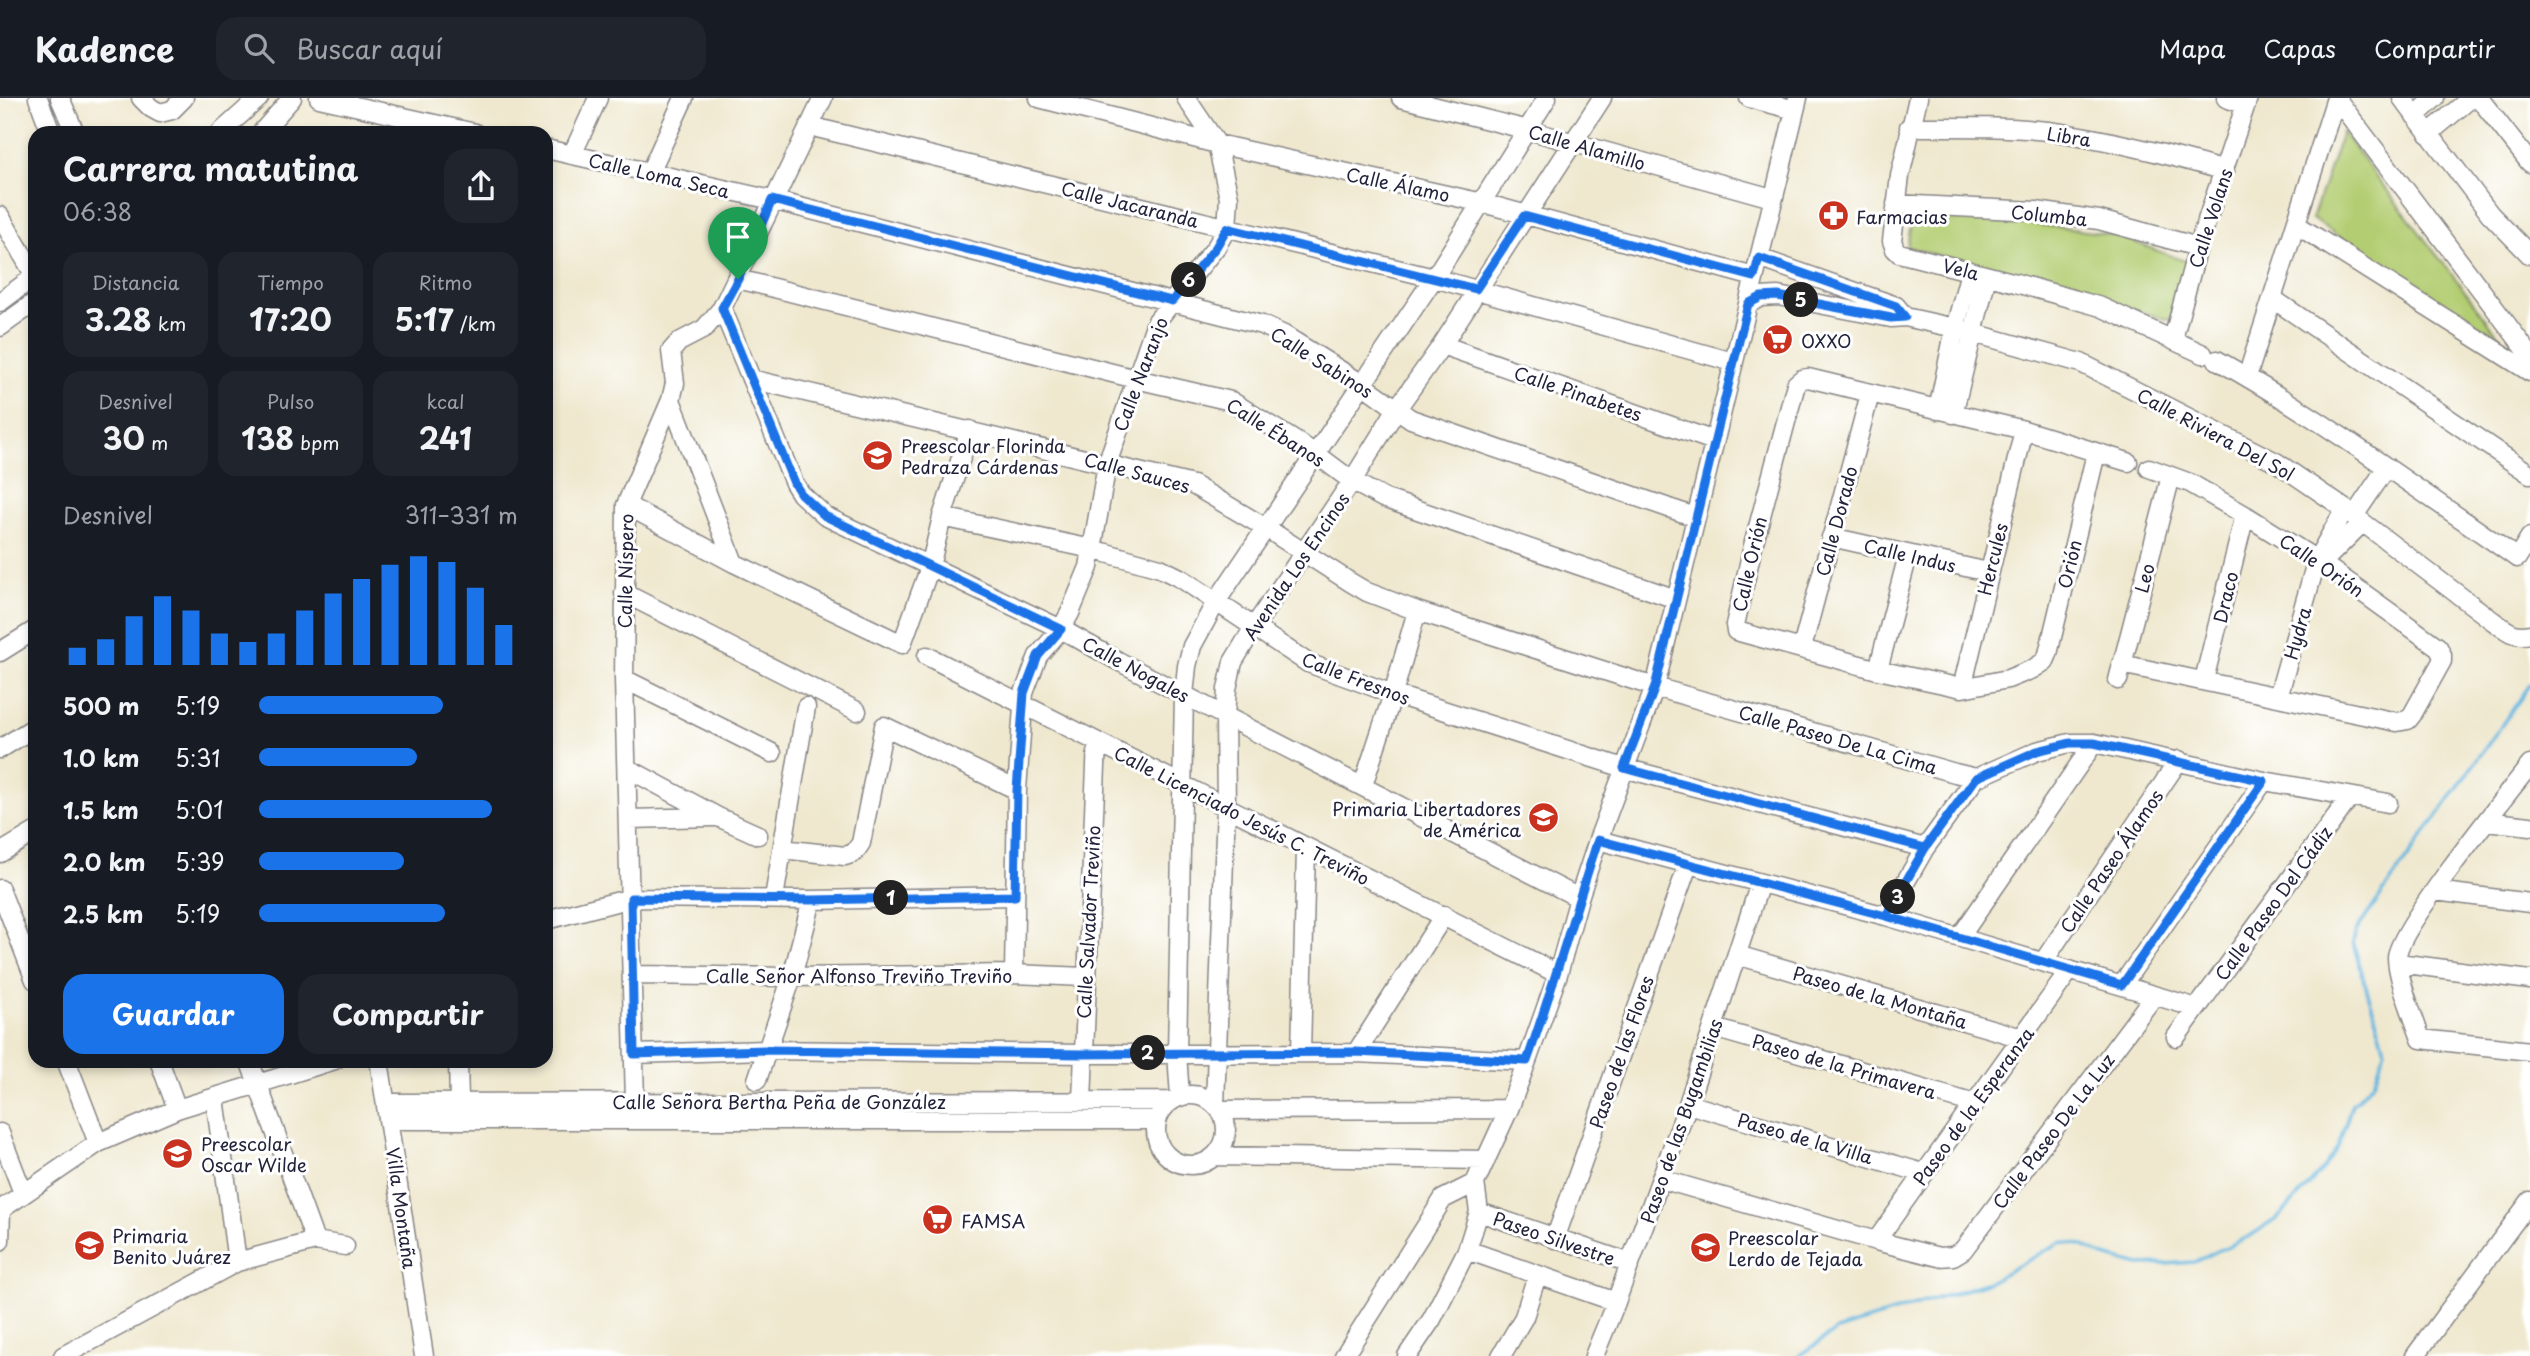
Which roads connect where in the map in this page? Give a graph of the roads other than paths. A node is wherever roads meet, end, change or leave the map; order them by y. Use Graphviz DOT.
graph roads {
  1 [pos="38,98"];
  2 [pos="60,98"];
  3 [pos="141,98"];
  4 [pos="259,98"];
  5 [pos="292,98"];
  6 [pos="319,98"];
  7 [pos="598,98"];
  8 [pos="684,98"];
  9 [pos="823,98"];
  10 [pos="1039,98"];
  11 [pos="1186,98"];
  12 [pos="1401,98"];
  13 [pos="1547,98"];
  14 [pos="1602,98"];
  15 [pos="1749,98"];
  16 [pos="1918,98"];
  17 [pos="2226,98"];
  18 [pos="2402,98"];
  19 [pos="2435,98"];
  20 [pos="2471,98"];
  21 [pos="2479,98"];
  22 [pos="2247,101"];
  23 [pos="178,104"];
  24 [pos="1796,104"];
  25 [pos="2415,116"];
  26 [pos="48,126"];
  27 [pos="72,126"];
  28 [pos="228,126"];
  29 [pos="267,126"];
  30 [pos="444,126"];
  31 [pos="809,126"];
  32 [pos="1909,127"];
  33 [pos="1528,130"];
  34 [pos="2428,134"];
  35 [pos="1571,143"];
  36 [pos="1217,144"];
  37 [pos="553,151"];
  38 [pos="572,155"];
  39 [pos="2530,163"];
  40 [pos="2225,171"];
  41 [pos="650,172"];
  42 [pos="1772,198"];
  43 [pos="772,200"];
  44 [pos="1483,203"];
  45 [pos="1896,204"];
  46 [pos="0,216"];
  47 [pos="1524,216"];
  48 [pos="2297,225"];
  49 [pos="1227,228"];
  50 [pos="2198,247"];
  51 [pos="2530,255"];
  52 [pos="1759,258"];
  53 [pos="28,264"];
  54 [pos="1785,268"];
  55 [pos="1979,274"];
  56 [pos="1754,277"];
  57 [pos="1434,278"];
  58 [pos="738,279"];
  59 [pos="28,281"];
  60 [pos="1836,286"];
  61 [pos="1476,289"];
  62 [pos="1778,296"];
  63 [pos="2273,299"];
  64 [pos="1172,301"];
  65 [pos="0,302"];
  66 [pos="1748,304"];
  67 [pos="1831,306"];
  68 [pos="28,307"];
  69 [pos="722,308"];
  70 [pos="1905,317"];
  71 [pos="0,327"];
  72 [pos="1964,330"];
  73 [pos="2173,339"];
  74 [pos="1442,345"];
  75 [pos="2530,355"];
  76 [pos="1733,362"];
  77 [pos="2530,372"];
  78 [pos="2247,377"];
  79 [pos="751,379"];
  80 [pos="1136,379"];
  81 [pos="1362,384"];
  82 [pos="1870,394"];
  83 [pos="671,400"];
  84 [pos="1396,410"];
  85 [pos="1945,412"];
  86 [pos="970,430"];
  87 [pos="2024,430"];
  88 [pos="1714,441"];
  89 [pos="2096,453"];
  90 [pos="1316,454"];
  91 [pos="2128,462"];
  92 [pos="1107,464"];
  93 [pos="2387,467"];
  94 [pos="2149,468"];
  95 [pos="2530,474"];
  96 [pos="2171,477"];
  97 [pos="1352,481"];
  98 [pos="626,505"];
  99 [pos="2245,515"];
  100 [pos="2354,516"];
  101 [pos="942,517"];
  102 [pos="1695,517"];
  103 [pos="1266,528"];
  104 [pos="1831,537"];
  105 [pos="2530,537"];
  106 [pos="1091,549"];
  107 [pos="1303,552"];
  108 [pos="1908,555"];
  109 [pos="734,563"];
  110 [pos="2319,564"];
  111 [pos="930,567"];
  112 [pos="1988,572"];
  113 [pos="624,593"];
  114 [pos="1676,599"];
  115 [pos="1216,602"];
  116 [pos="1417,611"];
  117 [pos="1254,627"];
  118 [pos="1061,629"];
  119 [pos="28,634"];
  120 [pos="2529,636"];
  121 [pos="1802,649"];
  122 [pos="0,652"];
  123 [pos="927,656"];
  124 [pos="1878,670"];
  125 [pos="2033,670"];
  126 [pos="625,679"];
  127 [pos="2204,680"];
  128 [pos="1655,687"];
  129 [pos="1962,688"];
  130 [pos="1393,694"];
  131 [pos="1184,695"];
  132 [pos="2278,697"];
  133 [pos="1023,705"];
  134 [pos="806,707"];
  135 [pos="857,710"];
  136 [pos="1225,716"];
  137 [pos="28,731"];
  138 [pos="1097,742"];
  139 [pos="2094,743"];
  140 [pos="0,749"];
  141 [pos="772,753"];
  142 [pos="2179,761"];
  143 [pos="2530,765"];
  144 [pos="627,768"];
  145 [pos="1624,768"];
  146 [pos="1976,778"];
  147 [pos="2264,781"];
  148 [pos="1182,785"];
  149 [pos="1363,785"];
  150 [pos="1017,790"];
  151 [pos="2350,797"];
  152 [pos="2388,803"];
  153 [pos="1226,806"];
  154 [pos="718,817"];
  155 [pos="628,818"];
  156 [pos="2486,821"];
  157 [pos="2530,826"];
  158 [pos="758,835"];
  159 [pos="28,836"];
  160 [pos="1598,840"];
  161 [pos="1306,848"];
  162 [pos="1925,848"];
  163 [pos="782,849"];
  164 [pos="0,853"];
  165 [pos="1688,865"];
  166 [pos="1760,883"];
  167 [pos="0,889"];
  168 [pos="2435,891"];
  169 [pos="1015,896"];
  170 [pos="631,898"];
  171 [pos="774,898"];
  172 [pos="1579,898"];
  173 [pos="812,900"];
  174 [pos="2530,903"];
  175 [pos="1444,915"];
  176 [pos="1886,916"];
  177 [pos="553,918"];
  178 [pos="1960,937"];
  179 [pos="1737,955"];
  180 [pos="28,962"];
  181 [pos="2043,962"];
  182 [pos="2398,963"];
  183 [pos="2070,970"];
  184 [pos="1014,974"];
  185 [pos="1558,974"];
  186 [pos="633,975"];
  187 [pos="792,977"];
  188 [pos="1085,977"];
  189 [pos="2530,980"];
  190 [pos="2122,985"];
  191 [pos="2154,996"];
  192 [pos="2197,1008"];
  193 [pos="1714,1028"];
  194 [pos="2176,1037"];
  195 [pos="2022,1038"];
  196 [pos="766,1050"];
  197 [pos="2530,1051"];
  198 [pos="1356,1052"];
  199 [pos="1177,1053"];
  200 [pos="1301,1053"];
  201 [pos="634,1054"];
  202 [pos="1083,1054"];
  203 [pos="1216,1054"];
  204 [pos="1527,1061"];
  205 [pos="69,1068"];
  206 [pos="162,1068"];
  207 [pos="252,1068"];
  208 [pos="308,1068"];
  209 [pos="380,1068"];
  210 [pos="458,1068"];
  211 [pos="757,1080"];
  212 [pos="257,1083"];
  213 [pos="215,1098"];
  214 [pos="1176,1099"];
  215 [pos="1082,1101"];
  216 [pos="459,1102"];
  217 [pos="635,1102"];
  218 [pos="1688,1104"];
  219 [pos="1975,1104"];
  220 [pos="1218,1108"];
  221 [pos="177,1109"];
  222 [pos="1509,1109"];
  223 [pos="388,1111"];
  224 [pos="520,1111"];
  225 [pos="1157,1120"];
  226 [pos="0,1133"];
  227 [pos="98,1143"];
  228 [pos="1214,1156"];
  229 [pos="1486,1160"];
  230 [pos="1923,1173"];
  231 [pos="1661,1180"];
  232 [pos="1475,1183"];
  233 [pos="23,1192"];
  234 [pos="2530,1201"];
  235 [pos="0,1209"];
  236 [pos="1479,1212"];
  237 [pos="1555,1239"];
  238 [pos="0,1241"];
  239 [pos="315,1241"];
  240 [pos="1875,1241"];
  241 [pos="345,1246"];
  242 [pos="1467,1250"];
  243 [pos="237,1262"];
  244 [pos="1630,1263"];
  245 [pos="1537,1275"];
  246 [pos="1616,1303"];
  247 [pos="64,1356"];
  248 [pos="424,1356"];
  249 [pos="1344,1356"];
  250 [pos="1407,1356"];
  251 [pos="1501,1356"];
  252 [pos="1594,1356"];
  253 [pos="2416,1356"];
  1 -- 26 [label="street"];
  2 -- 27 [label="street"];
  3 -- 23 [label="street"];
  4 -- 28 [label="street"];
  5 -- 29 [label="street"];
  6 -- 30 [label="street"];
  7 -- 38 [label="street"];
  8 -- 41 [label="street"];
  9 -- 31 [label="street, Calle Níspero"];
  10 -- 36 [label="street, Calle Álamo"];
  11 -- 36 [label="street"];
  12 -- 33 [label="street, Calle Alamillo"];
  13 -- 33 [label="street"];
  14 -- 35 [label="street, Avenida Los Encinos"];
  15 -- 24 [label="street"];
  16 -- 32 [label="street, Vela"];
  17 -- 22 [label="street"];
  18 -- 25 [label="street"];
  19 -- 25 [label="street"];
  20 -- 34 [label="street"];
  21 -- 39 [label="street"];
  22 -- 40 [label="street, Calle Volans"];
  24 -- 42 [label="street"];
  25 -- 34 [label="street"];
  31 -- 43 [label="street, Calle Níspero"];
  31 -- 49 [label="street, Calle Jacaranda"];
  32 -- 40 [label="street, Libra"];
  32 -- 45 [label="street, Vela"];
  33 -- 35 [label="street, Calle Alamillo"];
  33 -- 44 [label="street"];
  34 -- 51 [label="street"];
  35 -- 42 [label="street, Calle Alamillo"];
  35 -- 47 [label="street, Avenida Los Encinos"];
  36 -- 44 [label="street, Calle Álamo"];
  36 -- 49 [label="street"];
  37 -- 38 [label="street, Calle Loma Seca"];
  38 -- 41 [label="street, Calle Loma Seca"];
  40 -- 50 [label="street, Calle Volans"];
  41 -- 43 [label="street, Calle Loma Seca"];
  42 -- 52 [label="street"];
  43 -- 58 [label="street, Calle Níspero"];
  43 -- 64 [label="street, Calle Sabinos"];
  44 -- 47 [label="street, Calle Álamo"];
  44 -- 57 [label="street"];
  45 -- 50 [label="street, Columba"];
  45 -- 55 [label="street, Vela"];
  46 -- 53 [label="street"];
  47 -- 56 [label="street, Calle Álamo"];
  47 -- 61 [label="street, Avenida Los Encinos"];
  48 -- 63 [label="street"];
  48 -- 75 [label="street"];
  48 -- 77 [label="street"];
  49 -- 57 [label="street, Calle Jacaranda"];
  49 -- 64 [label="street, Calle Naranjo"];
  50 -- 73 [label="street, Calle Volans"];
  52 -- 54 [label="street, Calle Riviera Del Sol"];
  52 -- 56 [label="street"];
  54 -- 60 [label="street, Calle Riviera Del Sol"];
  54 -- 62 [label="street"];
  55 -- 72 [label="street"];
  55 -- 73 [label="street, Vela"];
  56 -- 66 [label="street"];
  57 -- 61 [label="street, Calle Jacaranda"];
  57 -- 81 [label="street"];
  58 -- 69 [label="street, Calle Níspero"];
  58 -- 80 [label="street, Calle Ébanos"];
  59 -- 65 [label="street"];
  60 -- 67 [label="street"];
  60 -- 70 [label="street, Calle Riviera Del Sol"];
  61 -- 74 [label="street, Avenida Los Encinos"];
  61 -- 76 [label="street, Calle Jacaranda"];
  62 -- 66 [label="street, Calle Riviera Del Sol"];
  62 -- 67 [label="street, Calle Riviera Del Sol"];
  63 -- 78 [label="street"];
  63 -- 95 [label="street"];
  64 -- 80 [label="street, Calle Naranjo"];
  64 -- 81 [label="street, Calle Sabinos"];
  66 -- 76 [label="street"];
  67 -- 70 [label="street, Calle Riviera Del Sol"];
  68 -- 71 [label="street"];
  69 -- 79 [label="street, Calle Nogales"];
  69 -- 83 [label="street, Calle Níspero"];
  70 -- 72 [label="street, Calle Riviera Del Sol"];
  72 -- 85 [label="street"];
  72 -- 100 [label="street, Calle Riviera Del Sol"];
  73 -- 78 [label="street, Vela"];
  74 -- 84 [label="street, Avenida Los Encinos"];
  74 -- 88 [label="street, Calle Pinabetes"];
  76 -- 88 [label="street"];
  78 -- 93 [label="street, Vela"];
  79 -- 86 [label="street, Calle Sauces"];
  79 -- 111 [label="street, Calle Nogales"];
  80 -- 90 [label="street, Calle Ébanos"];
  80 -- 92 [label="street, Calle Naranjo"];
  81 -- 84 [label="street, Calle Sabinos"];
  81 -- 90 [label="street"];
  82 -- 85 [label="street, Calle Orión"];
  82 -- 104 [label="street, Calle Dorado"];
  82 -- 121 [label="street, Calle Orión"];
  83 -- 98 [label="street, Calle Níspero"];
  83 -- 109 [label="street"];
  84 -- 97 [label="street, Avenida Los Encinos"];
  84 -- 102 [label="street, Calle Sabinos"];
  85 -- 87 [label="street, Calle Orión"];
  86 -- 92 [label="street, Calle Sauces"];
  86 -- 101 [label="street"];
  87 -- 89 [label="street, Calle Orión"];
  87 -- 112 [label="street, Hercules"];
  88 -- 102 [label="street"];
  89 -- 91 [label="street, Calle Orión"];
  89 -- 125 [label="street, Orión"];
  90 -- 97 [label="street, Calle Ébanos"];
  90 -- 103 [label="street"];
  92 -- 103 [label="street, Calle Sauces"];
  92 -- 106 [label="street, Calle Naranjo"];
  93 -- 100 [label="street, Hydra"];
  93 -- 105 [label="street, Vela"];
  94 -- 96 [label="street, Calle Orión"];
  96 -- 99 [label="street, Calle Orión"];
  96 -- 127 [label="street, Leo"];
  97 -- 107 [label="street, Avenida Los Encinos"];
  97 -- 114 [label="street, Calle Ébanos"];
  98 -- 109 [label="street"];
  98 -- 113 [label="street, Calle Níspero"];
  99 -- 110 [label="street, Calle Orión"];
  99 -- 127 [label="street, Draco"];
  100 -- 110 [label="street, Hydra"];
  100 -- 120 [label="street, Calle Riviera Del Sol"];
  101 -- 106 [label="street, Calle Fresnos"];
  101 -- 111 [label="street"];
  102 -- 114 [label="street"];
  103 -- 107 [label="street, Calle Sauces"];
  103 -- 115 [label="street"];
  104 -- 108 [label="street, Calle Indus"];
  104 -- 121 [label="street, Calle Dorado"];
  106 -- 115 [label="street, Calle Fresnos"];
  106 -- 118 [label="street, Calle Naranjo"];
  107 -- 116 [label="street, Calle Sauces"];
  107 -- 117 [label="street, Avenida Los Encinos"];
  108 -- 112 [label="street, Calle Indus"];
  108 -- 124 [label="street"];
  109 -- 111 [label="street"];
  110 -- 132 [label="street, Hydra"];
  110 -- 132 [label="street, Calle Orión"];
  111 -- 118 [label="street, Calle Nogales"];
  112 -- 129 [label="street, Hercules"];
  113 -- 126 [label="street, Calle Níspero"];
  113 -- 135 [label="street"];
  114 -- 128 [label="street"];
  115 -- 117 [label="street, Calle Fresnos"];
  115 -- 131 [label="street"];
  116 -- 128 [label="street, Calle Sauces"];
  116 -- 130 [label="street"];
  117 -- 130 [label="street, Calle Fresnos"];
  117 -- 136 [label="street, Avenida Los Encinos"];
  118 -- 131 [label="street, Calle Nogales"];
  118 -- 133 [label="street, Calle Naranjo"];
  119 -- 122 [label="street"];
  121 -- 124 [label="street, Calle Orión"];
  123 -- 133 [label="street, Calle Licenciado Jesús C. Treviño"];
  124 -- 129 [label="street, Calle Orión"];
  125 -- 129 [label="street, Calle Orión"];
  126 -- 141 [label="street"];
  126 -- 144 [label="street, Calle Níspero"];
  127 -- 132 [label="street"];
  128 -- 145 [label="street"];
  128 -- 146 [label="street, Calle Paseo De La Cima"];
  130 -- 145 [label="street, Calle Fresnos"];
  130 -- 149 [label="street"];
  131 -- 136 [label="street, Calle Nogales"];
  131 -- 148 [label="street"];
  133 -- 138 [label="street, Calle Licenciado Jesús C. Treviño"];
  133 -- 150 [label="street, Calle Naranjo"];
  134 -- 163 [label="street"];
  136 -- 149 [label="street, Calle Nogales"];
  136 -- 153 [label="street, Avenida Los Encinos"];
  137 -- 140 [label="street"];
  138 -- 148 [label="street, Calle Licenciado Jesús C. Treviño"];
  138 -- 188 [label="street, Calle Salvador Treviño"];
  139 -- 142 [label="street"];
  139 -- 146 [label="street"];
  139 -- 178 [label="street"];
  142 -- 147 [label="street"];
  142 -- 181 [label="street, Calle Paseo Álamos"];
  143 -- 156 [label="street"];
  144 -- 154 [label="street"];
  144 -- 155 [label="street, Calle Níspero"];
  145 -- 160 [label="street"];
  145 -- 162 [label="street, Calle Fresnos"];
  146 -- 162 [label="street"];
  147 -- 151 [label="street"];
  147 -- 190 [label="street"];
  148 -- 153 [label="street, Calle Licenciado Jesús C. Treviño"];
  148 -- 199 [label="street"];
  149 -- 172 [label="street, Calle Nogales"];
  150 -- 163 [label="street"];
  150 -- 169 [label="street, Calle Naranjo"];
  151 -- 152 [label="street"];
  151 -- 192 [label="street, Calle Paseo Del Cádiz"];
  153 -- 161 [label="street, Calle Licenciado Jesús C. Treviño"];
  153 -- 203 [label="street, Avenida Los Encinos"];
  154 -- 155 [label="street"];
  154 -- 158 [label="street"];
  155 -- 170 [label="street, Calle Níspero"];
  156 -- 157 [label="street"];
  156 -- 168 [label="street"];
  159 -- 164 [label="street"];
  160 -- 165 [label="street"];
  160 -- 172 [label="street"];
  161 -- 175 [label="street, Calle Licenciado Jesús C. Treviño"];
  161 -- 200 [label="street"];
  162 -- 176 [label="street"];
  163 -- 171 [label="street"];
  165 -- 166 [label="street"];
  165 -- 237 [label="street, Paseo de las Flores"];
  166 -- 176 [label="street"];
  166 -- 179 [label="street, Paseo de las Bugambilias"];
  167 -- 180 [label="street"];
  168 -- 174 [label="street"];
  168 -- 182 [label="street"];
  169 -- 173 [label="street"];
  169 -- 184 [label="street, Calle Naranjo"];
  170 -- 171 [label="street"];
  170 -- 177 [label="street"];
  170 -- 186 [label="street, Calle Níspero"];
  171 -- 173 [label="street"];
  172 -- 185 [label="street"];
  173 -- 187 [label="street"];
  175 -- 185 [label="street, Calle Licenciado Jesús C. Treviño"];
  175 -- 198 [label="street"];
  176 -- 178 [label="street"];
  178 -- 181 [label="street"];
  179 -- 193 [label="street, Paseo de las Bugambilias"];
  179 -- 195 [label="street, Paseo de la Montaña"];
  181 -- 183 [label="street"];
  182 -- 189 [label="street"];
  182 -- 197 [label="street"];
  183 -- 190 [label="street"];
  183 -- 195 [label="street, Paseo de la Esperanza"];
  184 -- 187 [label="street, Calle Señor Alfonso Treviño Treviño"];
  184 -- 188 [label="street, Calle Señor Alfonso Treviño Treviño"];
  185 -- 204 [label="street"];
  186 -- 187 [label="street, Calle Señor Alfonso Treviño Treviño"];
  186 -- 201 [label="street, Calle Níspero"];
  187 -- 196 [label="street"];
  188 -- 202 [label="street, Calle Salvador Treviño"];
  190 -- 191 [label="street"];
  191 -- 192 [label="street"];
  191 -- 240 [label="street, Calle Paseo De La Luz"];
  192 -- 194 [label="street, Calle Paseo Del Cádiz"];
  193 -- 218 [label="street, Paseo de las Bugambilias"];
  193 -- 219 [label="street, Paseo de la Primavera"];
  195 -- 219 [label="street, Paseo de la Esperanza"];
  196 -- 201 [label="street"];
  196 -- 202 [label="street"];
  196 -- 211 [label="street"];
  198 -- 200 [label="street"];
  198 -- 204 [label="street"];
  199 -- 202 [label="street"];
  199 -- 203 [label="street"];
  199 -- 214 [label="street"];
  200 -- 203 [label="street"];
  201 -- 217 [label="street, Calle Níspero"];
  202 -- 215 [label="street, Calle Salvador Treviño"];
  203 -- 220 [label="street, Avenida Los Encinos"];
  204 -- 222 [label="street"];
  205 -- 227 [label="street"];
  206 -- 221 [label="street"];
  207 -- 212 [label="street"];
  208 -- 212 [label="street"];
  209 -- 223 [label="street, Villa Montaña"];
  210 -- 216 [label="street"];
  212 -- 213 [label="street"];
  212 -- 239 [label="street"];
  213 -- 221 [label="street"];
  213 -- 243 [label="street"];
  214 -- 215 [label="street, Calle Señora Bertha Peña de González"];
  214 -- 220 [label="street"];
  214 -- 225 [label="street"];
  215 -- 217 [label="street, Calle Señora Bertha Peña de González"];
  216 -- 223 [label="street, Calle Señora Bertha Peña de González"];
  216 -- 224 [label="street, Calle Señora Bertha Peña de González"];
  217 -- 224 [label="street, Calle Señora Bertha Peña de González"];
  218 -- 230 [label="street, Paseo de la Villa"];
  218 -- 231 [label="street, Paseo de las Bugambilias"];
  219 -- 230 [label="street, Paseo de la Esperanza"];
  220 -- 222 [label="street"];
  220 -- 228 [label="street"];
  221 -- 227 [label="street"];
  222 -- 229 [label="street"];
  223 -- 224 [label="street, Calle Señora Bertha Peña de González"];
  223 -- 248 [label="street, Villa Montaña"];
  224 -- 225 [label="street, Calle Señora Bertha Peña de González"];
  225 -- 228 [label="street"];
  226 -- 233 [label="street"];
  227 -- 233 [label="street"];
  228 -- 229 [label="street"];
  229 -- 232 [label="street"];
  230 -- 240 [label="street, Paseo de la Esperanza"];
  231 -- 240 [label="street"];
  231 -- 244 [label="street, Paseo de las Bugambilias"];
  232 -- 236 [label="street"];
  232 -- 249 [label="street"];
  233 -- 235 [label="street"];
  234 -- 253 [label="street"];
  235 -- 238 [label="street"];
  236 -- 237 [label="street, Paseo Silvestre"];
  236 -- 242 [label="street"];
  237 -- 244 [label="street, Paseo Silvestre"];
  239 -- 241 [label="street"];
  239 -- 243 [label="street"];
  242 -- 245 [label="street"];
  242 -- 250 [label="street"];
  243 -- 247 [label="street"];
  244 -- 246 [label="street, Paseo de las Bugambilias"];
  245 -- 246 [label="street"];
  245 -- 251 [label="street"];
  246 -- 252 [label="street, Paseo de las Bugambilias"];
}
